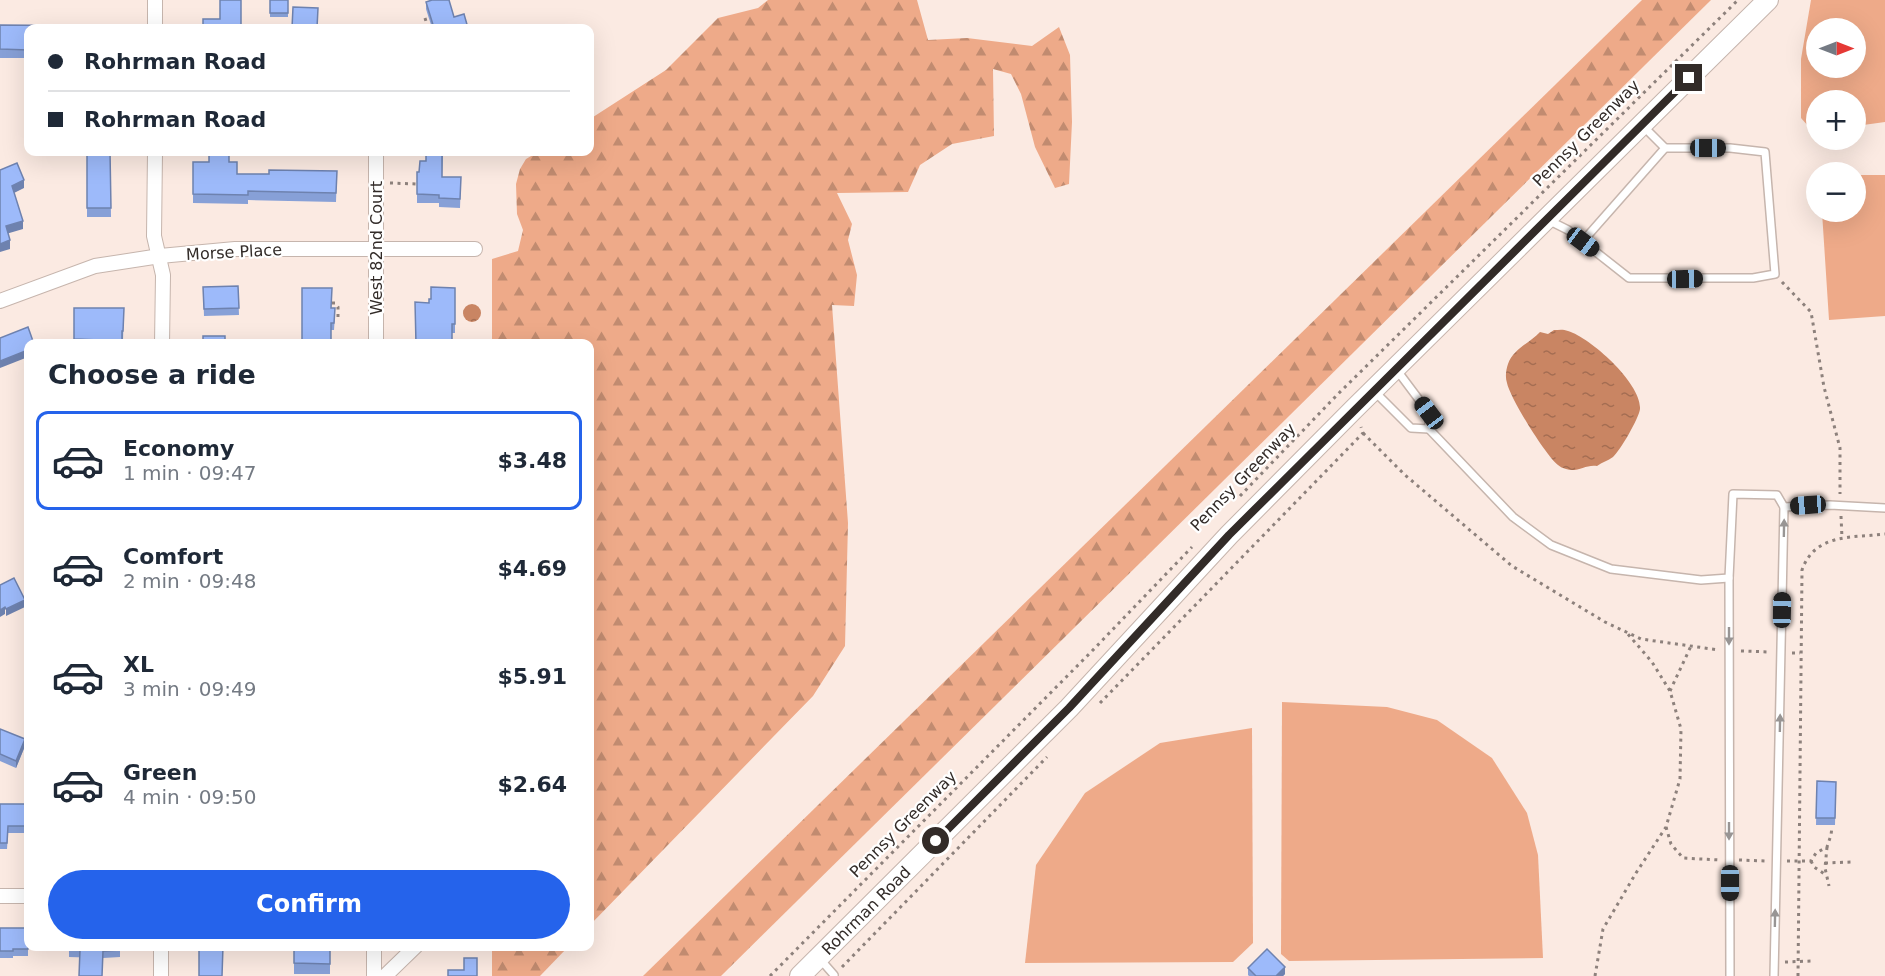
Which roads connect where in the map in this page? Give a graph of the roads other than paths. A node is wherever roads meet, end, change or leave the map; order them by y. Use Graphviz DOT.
graph roads {
  1 [pos="155,0"];
  2 [pos="1768,0"];
  3 [pos="155,24"];
  4 [pos="1641,124"];
  5 [pos="1665,148"];
  6 [pos="154,156"];
  7 [pos="376,156"];
  8 [pos="1547,219"];
  9 [pos="1583,242"];
  10 [pos="475,249"];
  11 [pos="376,250"];
  12 [pos="160,256"];
  13 [pos="0,301"];
  14 [pos="162,339"];
  15 [pos="376,339"];
  16 [pos="1396,368"];
  17 [pos="1374,390"];
  18 [pos="1429,429"];
  19 [pos="1784,507"];
  20 [pos="1885,508"];
  21 [pos="1729,578"];
  22 [pos="0,896"];
  23 [pos="24,896"];
  24 [pos="160,951"];
  25 [pos="374,951"];
  26 [pos="411,951"];
  27 [pos="819,958"];
  28 [pos="834,975"];
  29 [pos="160,976"];
  30 [pos="374,976"];
  31 [pos="385,976"];
  32 [pos="800,976"];
  33 [pos="1730,976"];
  34 [pos="1774,976"];
  1 -- 3 [label="street"];
  2 -- 4 [label="street, Rohrman Road"];
  4 -- 5 [label="lane"];
  4 -- 8 [label="street, Rohrman Road"];
  5 -- 9 [label="lane"];
  5 -- 9 [label="lane"];
  6 -- 12 [label="street"];
  7 -- 11 [label="street, West 82nd Court"];
  8 -- 9 [label="lane"];
  8 -- 16 [label="street, Rohrman Road"];
  10 -- 11 [label="street, Morse Place"];
  11 -- 12 [label="street, Morse Place"];
  11 -- 15 [label="street, West 82nd Court"];
  12 -- 13 [label="street, Morse Place"];
  12 -- 14 [label="street"];
  16 -- 17 [label="street, Rohrman Road"];
  16 -- 18 [label="lane"];
  17 -- 18 [label="lane"];
  17 -- 27 [label="street, Rohrman Road"];
  18 -- 21 [label="lane"];
  19 -- 20 [label="lane"];
  19 -- 21 [label="lane"];
  34 -- 19 [label="lane, one-way"];
  21 -- 33 [label="lane, one-way"];
  22 -- 23 [label="street"];
  24 -- 29 [label="street"];
  25 -- 30 [label="street"];
  26 -- 31 [label="street"];
  27 -- 28 [label="lane"];
  27 -- 32 [label="street, Rohrman Road"];
}
